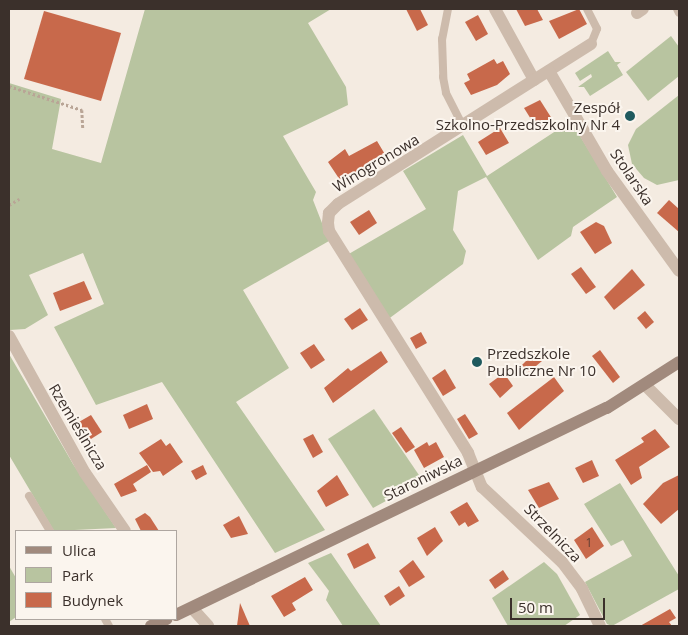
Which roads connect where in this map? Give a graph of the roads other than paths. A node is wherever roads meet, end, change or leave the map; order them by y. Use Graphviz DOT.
graph roads {
  1 [pos="448,9"];
  2 [pos="496,9"];
  3 [pos="587,9"];
  4 [pos="677,9"];
  5 [pos="679,13"];
  6 [pos="591,44"];
  7 [pos="549,72"];
  8 [pos="534,80"];
  9 [pos="463,126"];
  10 [pos="679,271"];
  11 [pos="9,336"];
  12 [pos="679,362"];
  13 [pos="646,386"];
  14 [pos="679,419"];
  15 [pos="473,471"];
  16 [pos="29,496"];
  17 [pos="49,530"];
  18 [pos="124,530"];
  19 [pos="192,608"];
  20 [pos="178,613"];
  21 [pos="164,620"];
  22 [pos="151,626"];
  23 [pos="208,626"];
  24 [pos="600,626"];
  1 -- 9 [label="lane"];
  2 -- 8 [label="street"];
  3 -- 6 [label="lane"];
  4 -- 5 [label="lane"];
  6 -- 7 [label="street, Winogronowa"];
  7 -- 8 [label="street, Winogronowa"];
  7 -- 10 [label="street, Stolarska"];
  8 -- 9 [label="street, Winogronowa"];
  9 -- 15 [label="street, Winogronowa"];
  11 -- 18 [label="street, Rzemieślnicza"];
  12 -- 13 [label="street, Staroniwska"];
  13 -- 14 [label="street"];
  13 -- 15 [label="street, Staroniwska"];
  15 -- 19 [label="street, Staroniwska"];
  15 -- 24 [label="street, Strzelnicza"];
  16 -- 17 [label="lane"];
  19 -- 20 [label="street, Staroniwska"];
  19 -- 23 [label="street"];
  21 -- 22 [label="street, Staroniwska"];
}
